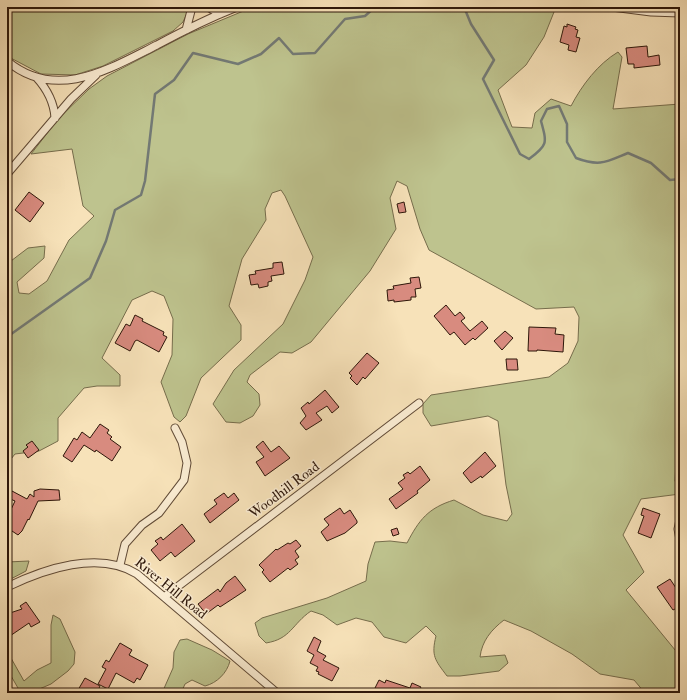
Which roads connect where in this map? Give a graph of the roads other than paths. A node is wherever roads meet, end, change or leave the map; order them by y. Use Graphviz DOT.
graph roads {
  1 [pos="192,7"];
  2 [pos="208,7"];
  3 [pos="237,7"];
  4 [pos="612,7"];
  5 [pos="680,13"];
  6 [pos="220,14"];
  7 [pos="186,30"];
  8 [pos="7,61"];
  9 [pos="98,74"];
  10 [pos="36,77"];
  11 [pos="55,118"];
  12 [pos="7,174"];
  13 [pos="419,403"];
  14 [pos="175,428"];
  15 [pos="680,520"];
  16 [pos="680,540"];
  17 [pos="120,565"];
  18 [pos="7,587"];
  19 [pos="164,597"];
  20 [pos="277,693"];
  1 -- 7 [label="street"];
  2 -- 6 [label="street"];
  3 -- 6 [label="street"];
  4 -- 5 [label="street"];
  6 -- 7 [label="street"];
  7 -- 9 [label="street"];
  8 -- 10 [label="street"];
  9 -- 10 [label="street"];
  9 -- 11 [label="street"];
  10 -- 11 [label="street"];
  11 -- 12 [label="street"];
  13 -- 19 [label="street, Woodhill Road"];
  14 -- 17 [label="street"];
  15 -- 16 [label="street"];
  17 -- 18 [label="street, River Hill Road"];
  17 -- 19 [label="street, River Hill Road"];
  19 -- 20 [label="street, River Hill Road"];
}
